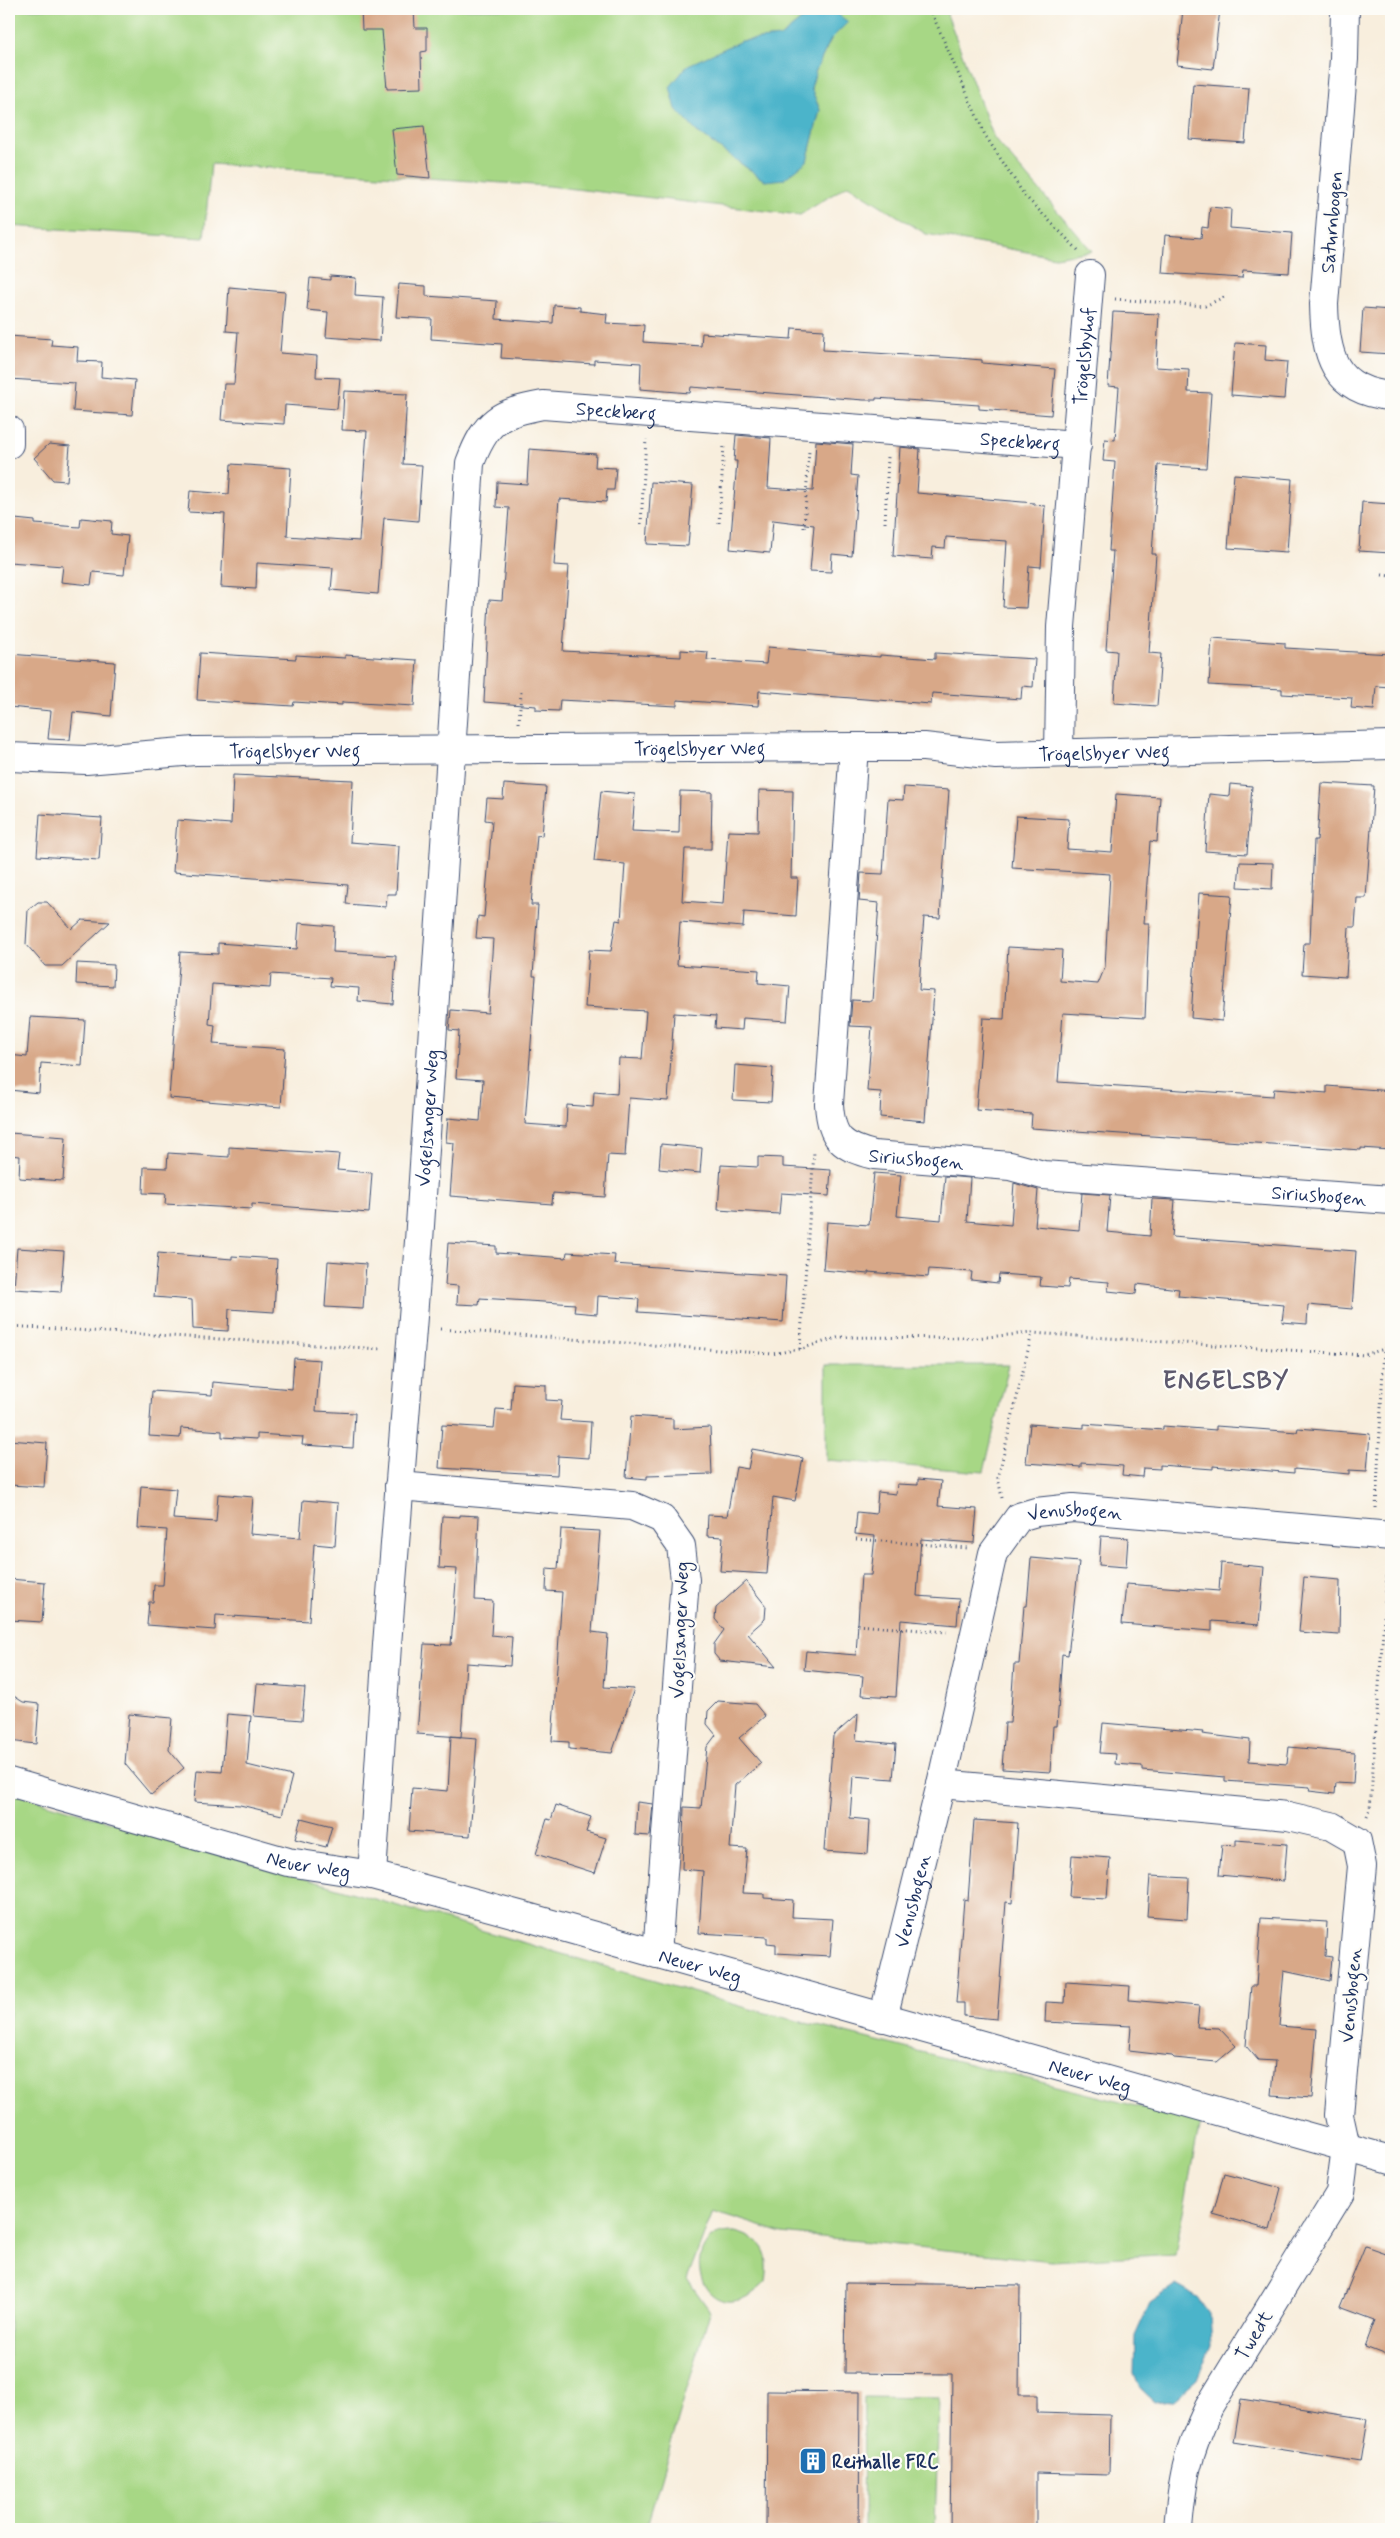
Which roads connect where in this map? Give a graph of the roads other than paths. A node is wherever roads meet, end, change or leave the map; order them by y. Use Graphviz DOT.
graph roads {
  1 [pos="1346,9"];
  2 [pos="1090,275"];
  3 [pos="1391,396"];
  4 [pos="9,430"];
  5 [pos="9,444"];
  6 [pos="1077,446"];
  7 [pos="1391,745"];
  8 [pos="854,747"];
  9 [pos="451,749"];
  10 [pos="1059,753"];
  11 [pos="9,758"];
  12 [pos="1391,1200"];
  13 [pos="399,1486"];
  14 [pos="1386,1536"];
  15 [pos="9,1782"];
  16 [pos="941,1784"];
  17 [pos="372,1875"];
  18 [pos="657,1954"];
  19 [pos="883,2018"];
  20 [pos="1346,2147"];
  21 [pos="1391,2160"];
  22 [pos="1178,2529"];
  1 -- 3 [label="street, Saturnbogen"];
  2 -- 6 [label="street, Trögelsbyhof"];
  4 -- 5 [label="street"];
  6 -- 9 [label="street, Speckberg"];
  6 -- 10 [label="street, Trögelsbyhof"];
  7 -- 10 [label="street, Trögelsbyer Weg"];
  8 -- 9 [label="street, Trögelsbyer Weg"];
  8 -- 10 [label="street, Trögelsbyer Weg"];
  8 -- 12 [label="street, Siriusbogen"];
  9 -- 11 [label="street, Trögelsbyer Weg"];
  9 -- 13 [label="street, Vogelsanger Weg"];
  13 -- 17 [label="street, Vogelsanger Weg"];
  13 -- 18 [label="street, Vogelsanger Weg"];
  14 -- 16 [label="street, Venusbogen"];
  15 -- 17 [label="street, Neuer Weg"];
  16 -- 19 [label="street, Venusbogen"];
  16 -- 20 [label="street, Venusbogen"];
  17 -- 18 [label="street, Neuer Weg"];
  18 -- 19 [label="street, Neuer Weg"];
  19 -- 20 [label="street, Neuer Weg"];
  20 -- 21 [label="street, Neuer Weg"];
  20 -- 22 [label="street, Twedt"];
}
